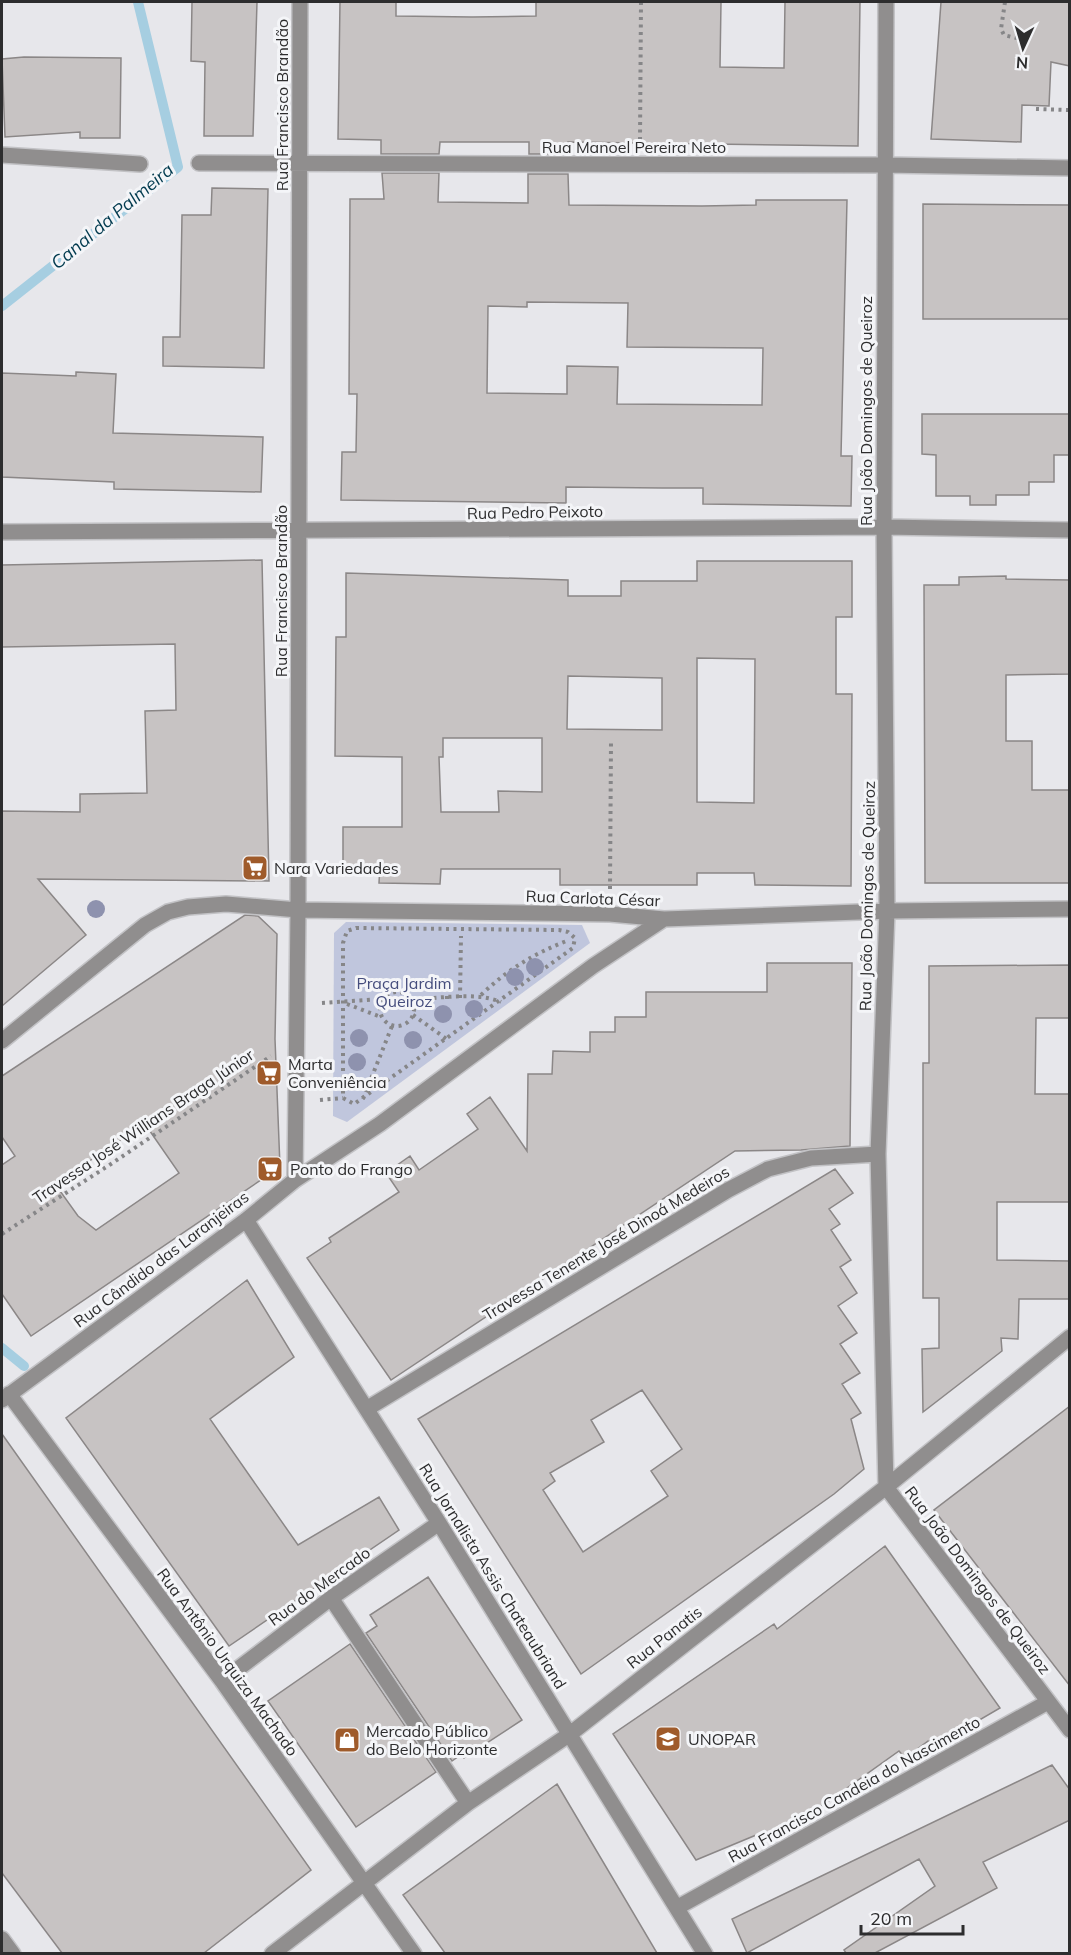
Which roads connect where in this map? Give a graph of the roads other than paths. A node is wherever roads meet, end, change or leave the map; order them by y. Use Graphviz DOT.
graph roads {
  1 [pos="300,2"];
  2 [pos="886,2"];
  3 [pos="2,155"];
  4 [pos="199,163"];
  5 [pos="141,164"];
  6 [pos="299,164"];
  7 [pos="885,165"];
  8 [pos="1070,168"];
  9 [pos="884,526"];
  10 [pos="1070,530"];
  11 [pos="2,532"];
  12 [pos="299,532"];
  13 [pos="1070,909"];
  14 [pos="298,910"];
  15 [pos="887,911"];
  16 [pos="664,919"];
  17 [pos="2,1041"];
  18 [pos="878,1154"];
  19 [pos="295,1180"];
  20 [pos="246,1220"];
  21 [pos="1070,1337"];
  22 [pos="5,1397"];
  23 [pos="368,1408"];
  24 [pos="886,1487"];
  25 [pos="439,1523"];
  26 [pos="331,1598"];
  27 [pos="222,1681"];
  28 [pos="1048,1702"];
  29 [pos="1070,1730"];
  30 [pos="570,1734"];
  31 [pos="468,1803"];
  32 [pos="363,1884"];
  33 [pos="678,1908"];
  34 [pos="2,1939"];
  35 [pos="13,1953"];
  36 [pos="272,1953"];
  37 [pos="414,1953"];
  38 [pos="705,1953"];
  1 -- 6 [label="street, Rua Francisco Brandão"];
  2 -- 7 [label="street, Rua João Domingos de Queiroz"];
  3 -- 5 [label="street"];
  4 -- 6 [label="street, Rua Manoel Pereira Neto"];
  6 -- 7 [label="street, Rua Manoel Pereira Neto"];
  6 -- 12 [label="street, Rua Francisco Brandão"];
  7 -- 8 [label="street, Rua Manoel Pereira Neto"];
  7 -- 9 [label="street, Rua João Domingos de Queiroz"];
  9 -- 10 [label="street, Rua Pedro Peixoto"];
  9 -- 12 [label="street, Rua Pedro Peixoto"];
  9 -- 15 [label="street, Rua João Domingos de Queiroz"];
  11 -- 12 [label="street, Rua Pedro Peixoto"];
  12 -- 14 [label="street, Rua Francisco Brandão"];
  13 -- 15 [label="street, Rua Carlota César"];
  14 -- 16 [label="street, Rua Carlota César"];
  14 -- 17 [label="street, Rua Carlota César"];
  14 -- 19 [label="street, Rua Francisco Brandão"];
  15 -- 16 [label="street, Rua Carlota César"];
  15 -- 18 [label="street, Rua João Domingos de Queiroz"];
  16 -- 19 [label="street, Rua Cândido das Laranjeiras"];
  18 -- 23 [label="street, Travessa Tenente José Dinoá Medeiros"];
  18 -- 24 [label="street, Rua João Domingos de Queiroz"];
  19 -- 20 [label="street, Rua Cândido das Laranjeiras"];
  20 -- 22 [label="street, Rua Cândido das Laranjeiras"];
  20 -- 23 [label="street, Rua Jornalista Assis Chateaubriand"];
  21 -- 24 [label="street, Rua Panatis"];
  22 -- 27 [label="street, Rua Antônio Urquiza Machado"];
  23 -- 25 [label="street, Rua Jornalista Assis Chateaubriand"];
  24 -- 28 [label="street, Rua João Domingos de Queiroz"];
  24 -- 30 [label="street, Rua Panatis"];
  25 -- 26 [label="street, Rua do Mercado"];
  25 -- 30 [label="street, Rua Jornalista Assis Chateaubriand"];
  26 -- 27 [label="street, Rua do Mercado"];
  26 -- 31 [label="street"];
  27 -- 32 [label="street, Rua Antônio Urquiza Machado"];
  28 -- 29 [label="street, Rua João Domingos de Queiroz"];
  28 -- 33 [label="street, Rua Francisco Candeia do Nascimento"];
  30 -- 31 [label="street, Rua Panatis"];
  30 -- 33 [label="street, Rua Jornalista Assis Chateaubriand"];
  31 -- 32 [label="street, Rua Panatis"];
  32 -- 36 [label="street, Rua Panatis"];
  32 -- 37 [label="street, Rua Antônio Urquiza Machado"];
  33 -- 38 [label="street, Rua Jornalista Assis Chateaubriand"];
  34 -- 35 [label="street"];
}
